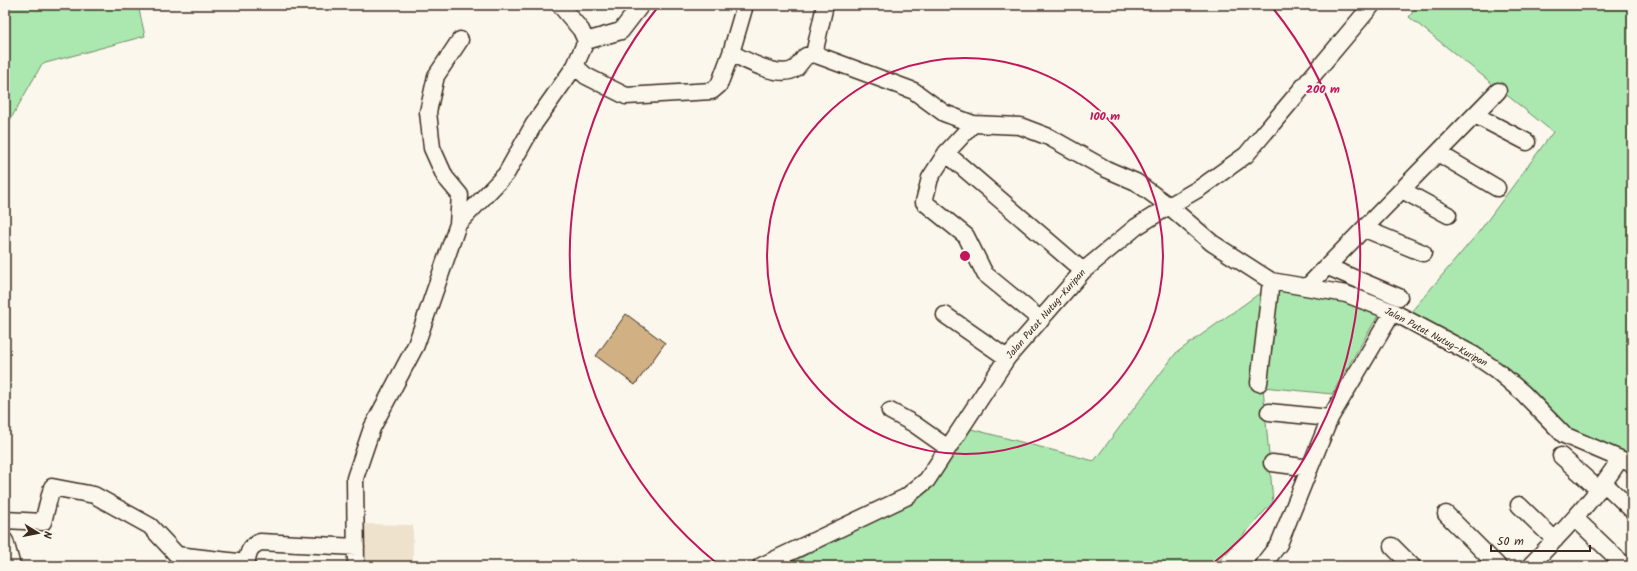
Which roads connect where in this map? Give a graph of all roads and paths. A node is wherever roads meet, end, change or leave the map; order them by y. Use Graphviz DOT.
graph roads {
  1 [pos="560,5"];
  2 [pos="641,5"];
  3 [pos="745,5"];
  4 [pos="825,5"];
  5 [pos="1372,5"];
  6 [pos="460,40"];
  7 [pos="586,41"];
  8 [pos="730,53"];
  9 [pos="814,54"];
  10 [pos="575,66"];
  11 [pos="1498,91"];
  12 [pos="1475,115"];
  13 [pos="974,124"];
  14 [pos="1527,142"];
  15 [pos="946,152"];
  16 [pos="1438,153"];
  17 [pos="1497,188"];
  18 [pos="1402,190"];
  19 [pos="1169,206"];
  20 [pos="1448,214"];
  21 [pos="458,224"];
  22 [pos="1365,229"];
  23 [pos="1423,253"];
  24 [pos="1328,267"];
  25 [pos="1083,271"];
  26 [pos="1271,281"];
  27 [pos="1308,286"];
  28 [pos="1399,297"];
  29 [pos="1393,312"];
  30 [pos="946,315"];
  31 [pos="1042,320"];
  32 [pos="1007,358"];
  33 [pos="1259,383"];
  34 [pos="890,411"];
  35 [pos="1269,412"];
  36 [pos="1330,418"];
  37 [pos="948,448"];
  38 [pos="1561,456"];
  39 [pos="1272,462"];
  40 [pos="1626,462"];
  41 [pos="1310,468"];
  42 [pos="1602,487"];
  43 [pos="1519,505"];
  44 [pos="1632,510"];
  45 [pos="1446,514"];
  46 [pos="1576,519"];
  47 [pos="5,520"];
  48 [pos="1555,540"];
  49 [pos="5,541"];
  50 [pos="1279,544"];
  51 [pos="1392,546"];
  52 [pos="356,547"];
  53 [pos="246,564"];
  54 [pos="767,564"];
  55 [pos="12,566"];
  56 [pos="356,566"];
  57 [pos="1262,566"];
  58 [pos="1278,566"];
  59 [pos="1412,566"];
  60 [pos="1498,566"];
  61 [pos="1530,566"];
  62 [pos="1625,566"];
  1 -- 7 [label="street"];
  2 -- 7 [label="street"];
  3 -- 8 [label="street"];
  4 -- 9 [label="street"];
  5 -- 19 [label="street"];
  6 -- 21 [label="street"];
  7 -- 10 [label="street"];
  8 -- 9 [label="street"];
  8 -- 10 [label="street"];
  9 -- 13 [label="street"];
  10 -- 21 [label="street"];
  11 -- 12 [label="street"];
  12 -- 14 [label="street"];
  12 -- 16 [label="street"];
  13 -- 15 [label="street"];
  13 -- 19 [label="street"];
  15 -- 25 [label="street"];
  15 -- 31 [label="street"];
  16 -- 17 [label="street"];
  16 -- 18 [label="street"];
  18 -- 20 [label="street"];
  18 -- 22 [label="street"];
  19 -- 25 [label="street, Jalan Putat Nutug–Kuripan"];
  19 -- 26 [label="street, Jalan Putat Nutug–Kuripan"];
  21 -- 52 [label="street"];
  22 -- 23 [label="street"];
  22 -- 24 [label="street"];
  24 -- 27 [label="street"];
  24 -- 28 [label="street"];
  25 -- 31 [label="street, Jalan Putat Nutug–Kuripan"];
  26 -- 27 [label="street, Jalan Putat Nutug–Kuripan"];
  26 -- 33 [label="street"];
  27 -- 29 [label="street, Jalan Putat Nutug–Kuripan"];
  29 -- 36 [label="street"];
  29 -- 40 [label="street, Jalan Putat Nutug–Kuripan"];
  30 -- 32 [label="street"];
  31 -- 32 [label="street, Jalan Putat Nutug–Kuripan"];
  32 -- 37 [label="street, Jalan Putat Nutug–Kuripan"];
  34 -- 37 [label="street"];
  35 -- 36 [label="street"];
  36 -- 41 [label="street"];
  37 -- 54 [label="street, Jalan Putat Nutug–Kuripan"];
  38 -- 42 [label="street"];
  39 -- 41 [label="street"];
  40 -- 42 [label="street"];
  41 -- 50 [label="street"];
  42 -- 44 [label="street"];
  42 -- 46 [label="street"];
  43 -- 48 [label="street"];
  45 -- 60 [label="street"];
  46 -- 48 [label="street"];
  46 -- 62 [label="street"];
  47 -- 53 [label="street"];
  48 -- 61 [label="street"];
  49 -- 55 [label="street"];
  50 -- 57 [label="street"];
  50 -- 58 [label="street"];
  51 -- 59 [label="street"];
  52 -- 53 [label="street"];
  52 -- 56 [label="street"];
}
